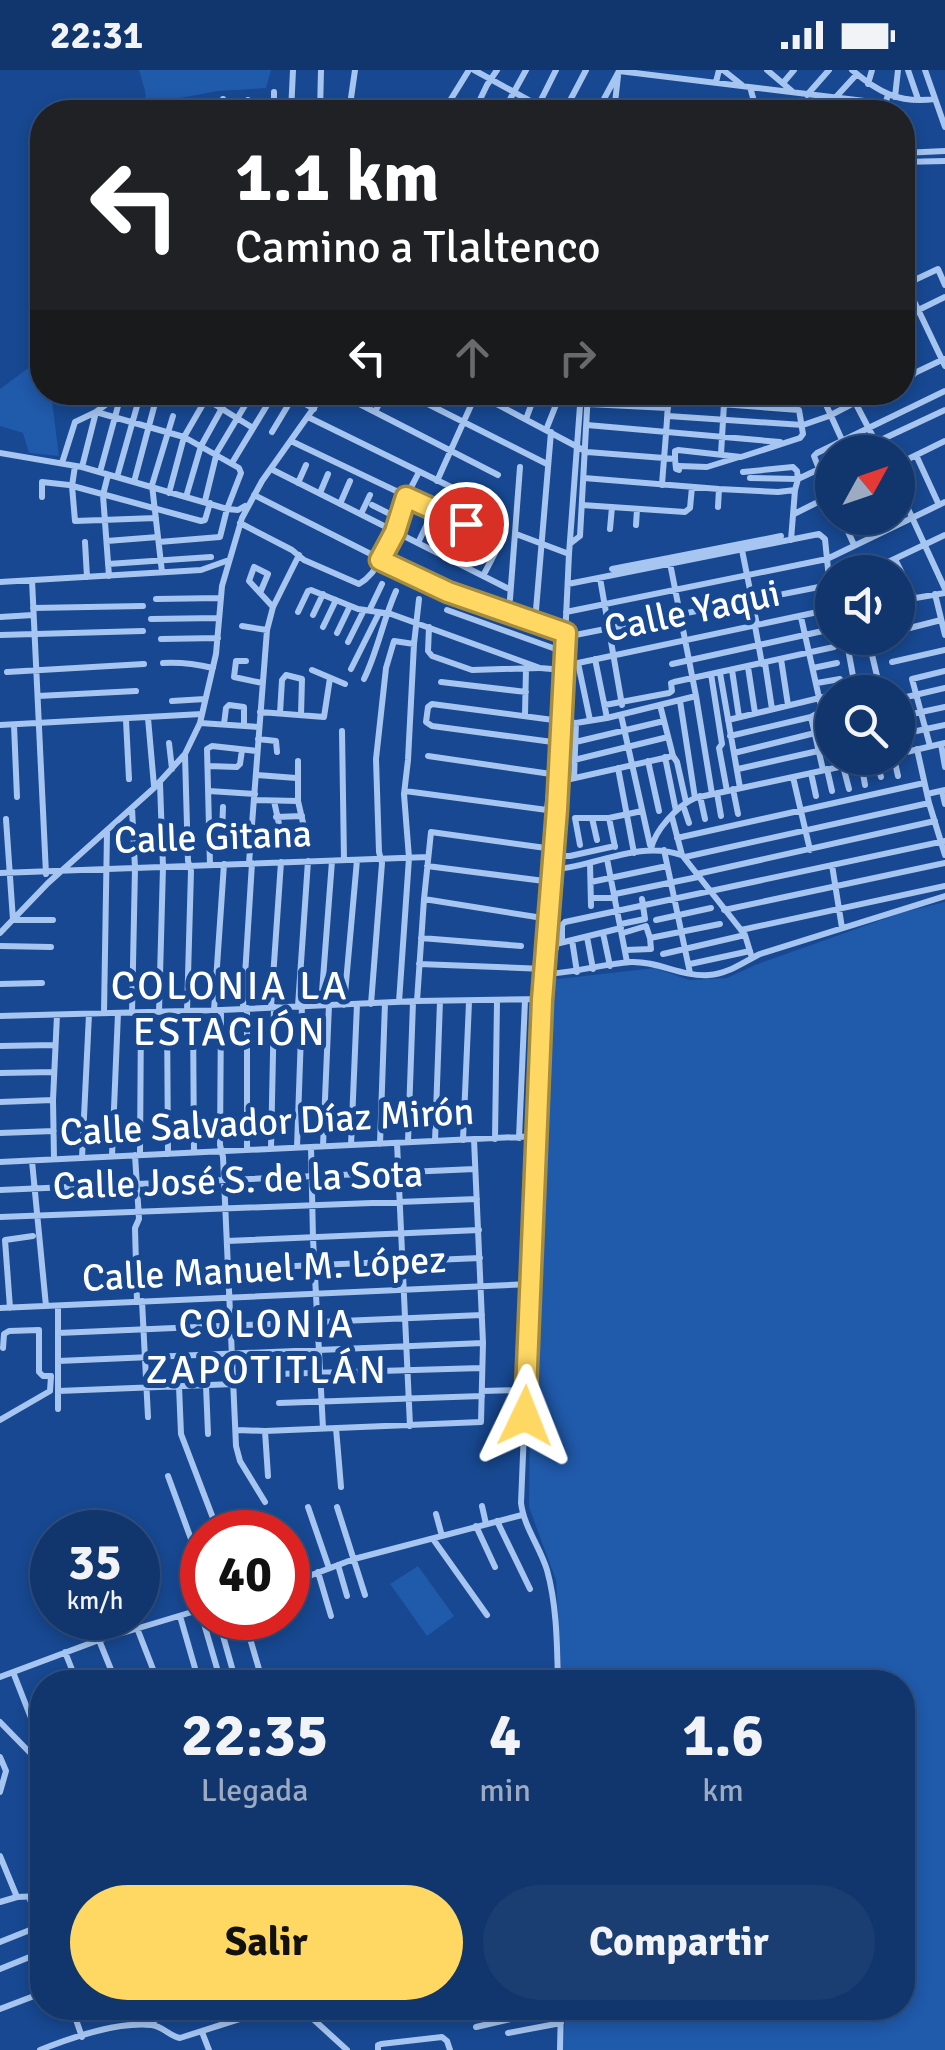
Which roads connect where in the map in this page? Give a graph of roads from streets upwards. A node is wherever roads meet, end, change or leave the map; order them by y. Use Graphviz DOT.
graph roads {
  1 [pos="293,70"];
  2 [pos="321,70"];
  3 [pos="355,70"];
  4 [pos="471,70"];
  5 [pos="497,70"];
  6 [pos="526,70"];
  7 [pos="556,70"];
  8 [pos="586,70"];
  9 [pos="619,70"];
  10 [pos="693,70"];
  11 [pos="721,70"];
  12 [pos="768,70"];
  13 [pos="794,70"];
  14 [pos="828,70"];
  15 [pos="872,70"];
  16 [pos="898,70"];
  17 [pos="908,70"];
  18 [pos="926,70"];
  19 [pos="855,72"];
  20 [pos="663,73"];
  21 [pos="491,80"];
  22 [pos="692,80"];
  23 [pos="716,82"];
  24 [pos="783,83"];
  25 [pos="868,84"];
  26 [pos="746,86"];
  27 [pos="274,92"];
  28 [pos="512,92"];
  29 [pos="795,94"];
  30 [pos="806,96"];
  31 [pos="891,96"];
  32 [pos="834,99"];
  33 [pos="935,99"];
  34 [pos="274,100"];
  35 [pos="292,100"];
  36 [pos="320,100"];
  37 [pos="351,100"];
  38 [pos="451,100"];
  39 [pos="480,100"];
  40 [pos="508,100"];
  41 [pos="522,100"];
  42 [pos="541,100"];
  43 [pos="570,100"];
  44 [pos="603,100"];
  45 [pos="615,100"];
  46 [pos="752,100"];
  47 [pos="843,100"];
  48 [pos="887,100"];
  49 [pos="918,100"];
  50 [pos="944,123"];
  51 [pos="945,151"];
  52 [pos="915,153"];
  53 [pos="945,161"];
  54 [pos="915,162"];
  55 [pos="915,278"];
  56 [pos="945,286"];
  57 [pos="945,297"];
  58 [pos="915,303"];
  59 [pos="919,310"];
  60 [pos="915,312"];
  61 [pos="944,361"];
  62 [pos="915,374"];
  63 [pos="945,391"];
  64 [pos="106,405"];
  65 [pos="118,405"];
  66 [pos="137,405"];
  67 [pos="155,405"];
  68 [pos="203,405"];
  69 [pos="218,405"];
  70 [pos="224,405"];
  71 [pos="245,405"];
  72 [pos="267,405"];
  73 [pos="288,405"];
  74 [pos="308,405"];
  75 [pos="316,405"];
  76 [pos="361,405"];
  77 [pos="378,405"];
  78 [pos="429,405"];
  79 [pos="471,405"];
  80 [pos="531,405"];
  81 [pos="557,405"];
  82 [pos="583,405"];
  83 [pos="588,405"];
  84 [pos="608,405"];
  85 [pos="710,405"];
  86 [pos="724,405"];
  87 [pos="736,405"];
  88 [pos="847,405"];
  89 [pos="857,405"];
  90 [pos="502,406"];
  91 [pos="314,408"];
  92 [pos="668,408"];
  93 [pos="222,409"];
  94 [pos="945,410"];
  95 [pos="828,411"];
  96 [pos="96,412"];
  97 [pos="375,412"];
  98 [pos="173,416"];
  99 [pos="308,417"];
  100 [pos="114,418"];
  101 [pos="237,418"];
  102 [pos="526,418"];
  103 [pos="724,420"];
  104 [pos="132,423"];
  105 [pos="464,423"];
  106 [pos="587,425"];
  107 [pos="803,426"];
  108 [pos="150,428"];
  109 [pos="253,428"];
  110 [pos="868,428"];
  111 [pos="549,431"];
  112 [pos="167,432"];
  113 [pos="272,432"];
  114 [pos="666,432"];
  115 [pos="840,435"];
  116 [pos="853,435"];
  117 [pos="872,435"];
  118 [pos="893,435"];
  119 [pos="723,436"];
  120 [pos="184,437"];
  121 [pos="292,441"];
  122 [pos="784,443"];
  123 [pos="944,444"];
  124 [pos="577,445"];
  125 [pos="200,446"];
  126 [pos="452,451"];
  127 [pos="586,452"];
  128 [pos="0,453"];
  129 [pos="721,454"];
  130 [pos="217,455"];
  131 [pos="741,456"];
  132 [pos="916,456"];
  133 [pos="664,458"];
  134 [pos="675,459"];
  135 [pos="62,463"];
  136 [pos="232,464"];
  137 [pos="306,464"];
  138 [pos="547,464"];
  139 [pos="78,466"];
  140 [pos="520,468"];
  141 [pos="271,469"];
  142 [pos="815,471"];
  143 [pos="419,472"];
  144 [pos="743,472"];
  145 [pos="765,473"];
  146 [pos="104,474"];
  147 [pos="328,474"];
  148 [pos="498,475"];
  149 [pos="117,478"];
  150 [pos="584,478"];
  151 [pos="750,478"];
  152 [pos="798,479"];
  153 [pos="438,480"];
  154 [pos="350,481"];
  155 [pos="134,482"];
  156 [pos="298,483"];
  157 [pos="662,484"];
  158 [pos="72,486"];
  159 [pos="692,486"];
  160 [pos="154,489"];
  161 [pos="719,489"];
  162 [pos="794,490"];
  163 [pos="169,493"];
  164 [pos="320,493"];
  165 [pos="254,494"];
  166 [pos="103,495"];
  167 [pos="370,495"];
  168 [pos="186,497"];
  169 [pos="406,497"];
  170 [pos="42,498"];
  171 [pos="208,502"];
  172 [pos="249,503"];
  173 [pos="340,504"];
  174 [pos="372,504"];
  175 [pos="582,504"];
  176 [pos="815,504"];
  177 [pos="942,504"];
  178 [pos="612,507"];
  179 [pos="718,507"];
  180 [pos="637,508"];
  181 [pos="227,509"];
  182 [pos="502,512"];
  183 [pos="156,513"];
  184 [pos="361,514"];
  185 [pos="794,514"];
  186 [pos="915,517"];
  187 [pos="398,518"];
  188 [pos="106,520"];
  189 [pos="428,522"];
  190 [pos="240,523"];
  191 [pos="636,525"];
  192 [pos="915,525"];
  193 [pos="610,529"];
  194 [pos="395,532"];
  195 [pos="450,532"];
  196 [pos="516,534"];
  197 [pos="850,535"];
  198 [pos="877,535"];
  199 [pos="945,535"];
  200 [pos="781,536"];
  201 [pos="107,540"];
  202 [pos="158,540"];
  203 [pos="791,540"];
  204 [pos="85,542"];
  205 [pos="418,543"];
  206 [pos="473,544"];
  207 [pos="542,544"];
  208 [pos="570,544"];
  209 [pos="854,545"];
  210 [pos="924,546"];
  211 [pos="742,550"];
  212 [pos="299,554"];
  213 [pos="440,554"];
  214 [pos="569,554"];
  215 [pos="826,555"];
  216 [pos="833,555"];
  217 [pos="904,555"];
  218 [pos="210,557"];
  219 [pos="229,560"];
  220 [pos="380,560"];
  221 [pos="160,561"];
  222 [pos="670,561"];
  223 [pos="815,561"];
  224 [pos="108,564"];
  225 [pos="462,566"];
  226 [pos="612,569"];
  227 [pos="162,572"];
  228 [pos="746,575"];
  229 [pos="109,576"];
  230 [pos="484,576"];
  231 [pos="88,578"];
  232 [pos="600,578"];
  233 [pos="32,580"];
  234 [pos="0,582"];
  235 [pos="382,584"];
  236 [pos="568,584"];
  237 [pos="507,588"];
  238 [pos="676,590"];
  239 [pos="815,590"];
  240 [pos="396,591"];
  241 [pos="945,591"];
  242 [pos="260,593"];
  243 [pos="322,594"];
  244 [pos="935,594"];
  245 [pos="915,597"];
  246 [pos="220,598"];
  247 [pos="510,598"];
  248 [pos="156,599"];
  249 [pos="420,599"];
  250 [pos="336,600"];
  251 [pos="752,600"];
  252 [pos="604,604"];
  253 [pos="142,606"];
  254 [pos="350,606"];
  255 [pos="273,607"];
  256 [pos="367,610"];
  257 [pos="446,610"];
  258 [pos="536,610"];
  259 [pos="33,612"];
  260 [pos="298,612"];
  261 [pos="566,612"];
  262 [pos="815,613"];
  263 [pos="383,614"];
  264 [pos="313,615"];
  265 [pos="681,615"];
  266 [pos="801,616"];
  267 [pos="0,618"];
  268 [pos="218,618"];
  269 [pos="150,619"];
  270 [pos="941,620"];
  271 [pos="416,623"];
  272 [pos="242,626"];
  273 [pos="756,626"];
  274 [pos="323,627"];
  275 [pos="430,627"];
  276 [pos="915,627"];
  277 [pos="610,629"];
  278 [pos="267,630"];
  279 [pos="143,631"];
  280 [pos="337,633"];
  281 [pos="34,634"];
  282 [pos="815,634"];
  283 [pos="0,635"];
  284 [pos="565,635"];
  285 [pos="945,635"];
  286 [pos="806,636"];
  287 [pos="218,638"];
  288 [pos="161,639"];
  289 [pos="686,641"];
  290 [pos="348,642"];
  291 [pos="414,644"];
  292 [pos="758,646"];
  293 [pos="945,650"];
  294 [pos="815,651"];
  295 [pos="564,652"];
  296 [pos="809,652"];
  297 [pos="613,655"];
  298 [pos="595,659"];
  299 [pos="781,659"];
  300 [pos="246,661"];
  301 [pos="690,661"];
  302 [pos="892,662"];
  303 [pos="162,663"];
  304 [pos="764,663"];
  305 [pos="838,663"];
  306 [pos="144,664"];
  307 [pos="672,664"];
  308 [pos="569,665"];
  309 [pos="748,666"];
  310 [pos="213,668"];
  311 [pos="526,668"];
  312 [pos="540,668"];
  313 [pos="813,668"];
  314 [pos="351,669"];
  315 [pos="36,670"];
  316 [pos="312,670"];
  317 [pos="732,670"];
  318 [pos="945,671"];
  319 [pos="7,672"];
  320 [pos="716,673"];
  321 [pos="330,678"];
  322 [pos="693,678"];
  323 [pos="364,679"];
  324 [pos="815,679"];
  325 [pos="441,682"];
  326 [pos="262,683"];
  327 [pos="345,684"];
  328 [pos="945,688"];
  329 [pos="136,691"];
  330 [pos="526,692"];
  331 [pos="916,694"];
  332 [pos="38,696"];
  333 [pos="696,696"];
  334 [pos="205,699"];
  335 [pos="172,701"];
  336 [pos="680,701"];
  337 [pos="621,702"];
  338 [pos="605,705"];
  339 [pos="788,705"];
  340 [pos="815,705"];
  341 [pos="660,706"];
  342 [pos="945,706"];
  343 [pos="772,709"];
  344 [pos="260,712"];
  345 [pos="815,712"];
  346 [pos="921,712"];
  347 [pos="915,713"];
  348 [pos="280,714"];
  349 [pos="300,714"];
  350 [pos="622,714"];
  351 [pos="755,714"];
  352 [pos="525,715"];
  353 [pos="738,717"];
  354 [pos="811,717"];
  355 [pos="148,718"];
  356 [pos="201,718"];
  357 [pos="607,718"];
  358 [pos="126,720"];
  359 [pos="728,720"];
  360 [pos="590,721"];
  361 [pos="568,722"];
  362 [pos="664,722"];
  363 [pos="39,723"];
  364 [pos="224,724"];
  365 [pos="0,725"];
  366 [pos="14,725"];
  367 [pos="945,725"];
  368 [pos="244,726"];
  369 [pos="259,726"];
  370 [pos="926,730"];
  371 [pos="342,731"];
  372 [pos="624,732"];
  373 [pos="915,732"];
  374 [pos="815,734"];
  375 [pos="730,736"];
  376 [pos="668,737"];
  377 [pos="258,739"];
  378 [pos="169,743"];
  379 [pos="943,744"];
  380 [pos="566,746"];
  381 [pos="930,746"];
  382 [pos="704,747"];
  383 [pos="628,748"];
  384 [pos="918,749"];
  385 [pos="242,750"];
  386 [pos="915,750"];
  387 [pos="257,751"];
  388 [pos="688,751"];
  389 [pos="277,752"];
  390 [pos="734,752"];
  391 [pos="815,752"];
  392 [pos="185,754"];
  393 [pos="428,756"];
  394 [pos="669,757"];
  395 [pos="298,760"];
  396 [pos="648,761"];
  397 [pos="208,762"];
  398 [pos="570,762"];
  399 [pos="632,765"];
  400 [pos="945,767"];
  401 [pos="618,768"];
  402 [pos="172,769"];
  403 [pos="738,770"];
  404 [pos="815,772"];
  405 [pos="811,773"];
  406 [pos="552,774"];
  407 [pos="257,775"];
  408 [pos="827,775"];
  409 [pos="845,775"];
  410 [pos="863,775"];
  411 [pos="881,775"];
  412 [pos="793,777"];
  413 [pos="129,778"];
  414 [pos="296,778"];
  415 [pos="881,778"];
  416 [pos="570,779"];
  417 [pos="924,783"];
  418 [pos="157,785"];
  419 [pos="865,785"];
  420 [pos="734,789"];
  421 [pos="849,790"];
  422 [pos="943,790"];
  423 [pos="208,791"];
  424 [pos="405,791"];
  425 [pos="832,791"];
  426 [pos="714,794"];
  427 [pos="927,794"];
  428 [pos="816,796"];
  429 [pos="17,797"];
  430 [pos="255,797"];
  431 [pos="698,797"];
  432 [pos="274,801"];
  433 [pos="298,801"];
  434 [pos="684,804"];
  435 [pos="930,804"];
  436 [pos="945,804"];
  437 [pos="132,807"];
  438 [pos="223,807"];
  439 [pos="642,811"];
  440 [pos="659,811"];
  441 [pos="801,812"];
  442 [pos="674,814"];
  443 [pos="738,814"];
  444 [pos="627,815"];
  445 [pos="302,816"];
  446 [pos="721,816"];
  447 [pos="276,817"];
  448 [pos="592,818"];
  449 [pos="608,818"];
  450 [pos="6,819"];
  451 [pos="705,820"];
  452 [pos="934,822"];
  453 [pos="689,823"];
  454 [pos="107,830"];
  455 [pos="805,831"];
  456 [pos="252,837"];
  457 [pos="678,838"];
  458 [pos="597,840"];
  459 [pos="943,842"];
  460 [pos="580,845"];
  461 [pos="615,846"];
  462 [pos="651,848"];
  463 [pos="664,850"];
  464 [pos="810,850"];
  465 [pos="557,852"];
  466 [pos="634,853"];
  467 [pos="945,855"];
  468 [pos="617,856"];
  469 [pos="684,856"];
  470 [pos="381,858"];
  471 [pos="409,858"];
  472 [pos="607,859"];
  473 [pos="344,860"];
  474 [pos="357,860"];
  475 [pos="308,861"];
  476 [pos="332,861"];
  477 [pos="281,862"];
  478 [pos="428,862"];
  479 [pos="250,863"];
  480 [pos="590,863"];
  481 [pos="945,863"];
  482 [pos="224,864"];
  483 [pos="210,865"];
  484 [pos="190,866"];
  485 [pos="667,866"];
  486 [pos="832,866"];
  487 [pos="163,867"];
  488 [pos="106,868"];
  489 [pos="134,868"];
  490 [pos="64,869"];
  491 [pos="556,869"];
  492 [pos="45,871"];
  493 [pos="11,872"];
  494 [pos="0,873"];
  495 [pos="611,875"];
  496 [pos="698,876"];
  497 [pos="591,878"];
  498 [pos="548,882"];
  499 [pos="670,882"];
  500 [pos="48,883"];
  501 [pos="945,886"];
  502 [pos="835,887"];
  503 [pos="709,892"];
  504 [pos="615,896"];
  505 [pos="945,896"];
  506 [pos="673,898"];
  507 [pos="424,900"];
  508 [pos="643,902"];
  509 [pos="711,908"];
  510 [pos="839,909"];
  511 [pos="618,910"];
  512 [pos="724,910"];
  513 [pos="678,915"];
  514 [pos="550,918"];
  515 [pos="13,920"];
  516 [pos="54,920"];
  517 [pos="656,920"];
  518 [pos="720,924"];
  519 [pos="622,928"];
  520 [pos="842,928"];
  521 [pos="682,932"];
  522 [pos="0,933"];
  523 [pos="603,933"];
  524 [pos="743,933"];
  525 [pos="586,937"];
  526 [pos="421,938"];
  527 [pos="650,938"];
  528 [pos="572,940"];
  529 [pos="559,943"];
  530 [pos="0,946"];
  531 [pos="51,946"];
  532 [pos="521,946"];
  533 [pos="685,948"];
  534 [pos="626,950"];
  535 [pos="547,952"];
  536 [pos="663,954"];
  537 [pos="751,954"];
  538 [pos="627,962"];
  539 [pos="419,964"];
  540 [pos="610,966"];
  541 [pos="593,968"];
  542 [pos="690,969"];
  543 [pos="545,972"];
  544 [pos="577,972"];
  545 [pos="42,983"];
  546 [pos="0,984"];
  547 [pos="525,1000"];
  548 [pos="542,1000"];
  549 [pos="440,1001"];
  550 [pos="497,1001"];
  551 [pos="399,1002"];
  552 [pos="415,1002"];
  553 [pos="468,1002"];
  554 [pos="384,1003"];
  555 [pos="357,1004"];
  556 [pos="371,1004"];
  557 [pos="325,1005"];
  558 [pos="344,1005"];
  559 [pos="300,1006"];
  560 [pos="245,1008"];
  561 [pos="272,1008"];
  562 [pos="218,1010"];
  563 [pos="190,1011"];
  564 [pos="163,1012"];
  565 [pos="118,1013"];
  566 [pos="137,1013"];
  567 [pos="56,1014"];
  568 [pos="89,1014"];
  569 [pos="104,1014"];
  570 [pos="0,1016"];
  571 [pos="55,1045"];
  572 [pos="0,1046"];
  573 [pos="54,1072"];
  574 [pos="0,1074"];
  575 [pos="54,1100"];
  576 [pos="0,1102"];
  577 [pos="54,1131"];
  578 [pos="0,1133"];
  579 [pos="537,1136"];
  580 [pos="519,1138"];
  581 [pos="494,1139"];
  582 [pos="463,1140"];
  583 [pos="474,1140"];
  584 [pos="435,1141"];
  585 [pos="397,1142"];
  586 [pos="408,1142"];
  587 [pos="380,1144"];
  588 [pos="352,1145"];
  589 [pos="323,1146"];
  590 [pos="296,1147"];
  591 [pos="311,1147"];
  592 [pos="271,1148"];
  593 [pos="247,1150"];
  594 [pos="221,1151"];
  595 [pos="194,1152"];
  596 [pos="137,1154"];
  597 [pos="168,1154"];
  598 [pos="112,1156"];
  599 [pos="82,1158"];
  600 [pos="54,1159"];
  601 [pos="32,1161"];
  602 [pos="0,1162"];
  603 [pos="476,1169"];
  604 [pos="398,1172"];
  605 [pos="311,1177"];
  606 [pos="223,1179"];
  607 [pos="136,1183"];
  608 [pos="33,1188"];
  609 [pos="0,1190"];
  610 [pos="478,1199"];
  611 [pos="400,1200"];
  612 [pos="312,1205"];
  613 [pos="225,1207"];
  614 [pos="138,1210"];
  615 [pos="36,1215"];
  616 [pos="0,1217"];
  617 [pos="479,1230"];
  618 [pos="402,1234"];
  619 [pos="34,1236"];
  620 [pos="313,1238"];
  621 [pos="226,1241"];
  622 [pos="480,1258"];
  623 [pos="402,1261"];
  624 [pos="315,1265"];
  625 [pos="228,1269"];
  626 [pos="531,1284"];
  627 [pos="481,1286"];
  628 [pos="403,1290"];
  629 [pos="317,1293"];
  630 [pos="229,1297"];
  631 [pos="139,1302"];
  632 [pos="46,1306"];
  633 [pos="58,1306"];
  634 [pos="0,1308"];
  635 [pos="10,1308"];
  636 [pos="482,1315"];
  637 [pos="405,1318"];
  638 [pos="318,1322"];
  639 [pos="230,1326"];
  640 [pos="144,1330"];
  641 [pos="58,1333"];
  642 [pos="483,1343"];
  643 [pos="406,1347"];
  644 [pos="4,1348"];
  645 [pos="320,1352"];
  646 [pos="232,1354"];
  647 [pos="144,1358"];
  648 [pos="58,1362"];
  649 [pos="482,1368"];
  650 [pos="407,1370"];
  651 [pos="320,1373"];
  652 [pos="277,1374"];
  653 [pos="234,1384"];
  654 [pos="206,1385"];
  655 [pos="180,1386"];
  656 [pos="146,1387"];
  657 [pos="526,1390"];
  658 [pos="58,1391"];
  659 [pos="482,1393"];
  660 [pos="408,1400"];
  661 [pos="322,1401"];
  662 [pos="280,1403"];
  663 [pos="58,1409"];
  664 [pos="148,1417"];
  665 [pos="0,1420"];
  666 [pos="410,1426"];
  667 [pos="323,1428"];
  668 [pos="336,1428"];
  669 [pos="236,1430"];
  670 [pos="265,1431"];
  671 [pos="208,1434"];
  672 [pos="168,1476"];
  673 [pos="268,1476"];
  674 [pos="341,1486"];
  675 [pos="265,1502"];
  676 [pos="337,1506"];
  677 [pos="482,1506"];
  678 [pos="308,1507"];
  679 [pos="180,1510"];
  680 [pos="210,1510"];
  681 [pos="436,1514"];
  682 [pos="522,1515"];
  683 [pos="497,1521"];
  684 [pos="486,1524"];
  685 [pos="476,1526"];
  686 [pos="442,1536"];
  687 [pos="432,1539"];
  688 [pos="354,1559"];
  689 [pos="338,1565"];
  690 [pos="495,1567"];
  691 [pos="328,1568"];
  692 [pos="318,1572"];
  693 [pos="310,1575"];
  694 [pos="530,1589"];
  695 [pos="364,1595"];
  696 [pos="347,1596"];
  697 [pos="180,1616"];
  698 [pos="330,1616"];
  699 [pos="488,1616"];
  700 [pos="160,1622"];
  701 [pos="98,1640"];
  702 [pos="142,1640"];
  703 [pos="187,1640"];
  704 [pos="209,1640"];
  705 [pos="224,1640"];
  706 [pos="250,1640"];
  707 [pos="95,1641"];
  708 [pos="65,1652"];
  709 [pos="73,1670"];
  710 [pos="110,1670"];
  711 [pos="153,1670"];
  712 [pos="196,1670"];
  713 [pos="218,1670"];
  714 [pos="233,1670"];
  715 [pos="259,1670"];
  716 [pos="557,1670"];
  717 [pos="13,1672"];
  718 [pos="0,1677"];
  719 [pos="30,1715"];
  720 [pos="0,1722"];
  721 [pos="30,1753"];
  722 [pos="0,1757"];
  723 [pos="0,1792"];
  724 [pos="0,1856"];
  725 [pos="17,1897"];
  726 [pos="30,1897"];
  727 [pos="0,1902"];
  728 [pos="30,1932"];
  729 [pos="0,1942"];
  730 [pos="30,1957"];
  731 [pos="0,1969"];
  732 [pos="30,1998"];
  733 [pos="0,2009"];
  734 [pos="76,2020"];
  735 [pos="148,2020"];
  736 [pos="155,2020"];
  737 [pos="238,2020"];
  738 [pos="314,2020"];
  739 [pos="507,2020"];
  740 [pos="561,2020"];
  741 [pos="561,2023"];
  742 [pos="150,2025"];
  743 [pos="476,2027"];
  744 [pos="202,2032"];
  745 [pos="508,2034"];
  746 [pos="82,2037"];
  747 [pos="378,2048"];
  748 [pos="40,2050"];
  749 [pos="209,2050"];
  750 [pos="347,2050"];
  751 [pos="450,2050"];
  752 [pos="560,2050"];
  1 -- 35 [label="street"];
  2 -- 36 [label="street"];
  3 -- 37 [label="street"];
  4 -- 21 [label="street"];
  4 -- 38 [label="street"];
  5 -- 21 [label="street"];
  6 -- 28 [label="street"];
  7 -- 42 [label="street"];
  8 -- 43 [label="street"];
  9 -- 20 [label="street"];
  9 -- 44 [label="street"];
  9 -- 45 [label="street"];
  10 -- 22 [label="street"];
  11 -- 23 [label="street"];
  11 -- 26 [label="street"];
  12 -- 24 [label="street"];
  13 -- 24 [label="street"];
  14 -- 30 [label="street"];
  15 -- 25 [label="street"];
  16 -- 31 [label="street"];
  17 -- 49 [label="street"];
  18 -- 33 [label="street"];
  19 -- 25 [label="street"];
  19 -- 32 [label="street"];
  20 -- 22 [label="street"];
  21 -- 28 [label="street"];
  21 -- 39 [label="street"];
  22 -- 23 [label="street"];
  23 -- 26 [label="street"];
  24 -- 29 [label="street"];
  25 -- 31 [label="street"];
  26 -- 29 [label="street"];
  26 -- 46 [label="street"];
  27 -- 34 [label="street"];
  28 -- 40 [label="street"];
  28 -- 41 [label="street"];
  29 -- 30 [label="street"];
  30 -- 32 [label="street"];
  31 -- 48 [label="street"];
  31 -- 49 [label="street"];
  32 -- 47 [label="street"];
  33 -- 49 [label="street"];
  33 -- 50 [label="street"];
  51 -- 52 [label="street"];
  53 -- 54 [label="street"];
  55 -- 56 [label="street"];
  57 -- 59 [label="street"];
  58 -- 59 [label="street"];
  59 -- 60 [label="street"];
  59 -- 61 [label="street"];
  61 -- 62 [label="street"];
  63 -- 110 [label="street"];
  64 -- 96 [label="street"];
  65 -- 100 [label="street"];
  66 -- 104 [label="street"];
  67 -- 108 [label="street"];
  68 -- 120 [label="street"];
  69 -- 93 [label="street"];
  70 -- 93 [label="street"];
  71 -- 101 [label="street"];
  72 -- 109 [label="street"];
  73 -- 113 [label="street"];
  74 -- 91 [label="street"];
  75 -- 91 [label="street"];
  76 -- 97 [label="street"];
  77 -- 97 [label="street"];
  78 -- 105 [label="street"];
  79 -- 105 [label="street"];
  80 -- 102 [label="street"];
  81 -- 111 [label="street"];
  82 -- 124 [label="street"];
  83 -- 106 [label="street"];
  84 -- 92 [label="street"];
  85 -- 92 [label="street"];
  86 -- 103 [label="street"];
  87 -- 107 [label="street"];
  88 -- 95 [label="street"];
  89 -- 110 [label="street"];
  90 -- 102 [label="street"];
  91 -- 99 [label="street"];
  92 -- 103 [label="street"];
  92 -- 114 [label="street"];
  93 -- 101 [label="street"];
  93 -- 125 [label="street"];
  94 -- 118 [label="street"];
  95 -- 107 [label="street"];
  95 -- 115 [label="street"];
  96 -- 100 [label="street"];
  96 -- 135 [label="street"];
  96 -- 139 [label="street"];
  97 -- 126 [label="street"];
  98 -- 112 [label="street"];
  99 -- 121 [label="street"];
  99 -- 143 [label="street"];
  100 -- 104 [label="street"];
  100 -- 146 [label="street"];
  101 -- 109 [label="street"];
  101 -- 130 [label="street"];
  102 -- 111 [label="street"];
  103 -- 107 [label="street"];
  103 -- 119 [label="street"];
  104 -- 108 [label="street"];
  104 -- 149 [label="street"];
  105 -- 126 [label="street"];
  105 -- 138 [label="street"];
  106 -- 114 [label="street"];
  106 -- 127 [label="street"];
  107 -- 122 [label="street"];
  108 -- 112 [label="street"];
  108 -- 155 [label="street"];
  109 -- 136 [label="street"];
  110 -- 116 [label="street"];
  110 -- 117 [label="street"];
  111 -- 124 [label="street"];
  111 -- 138 [label="street"];
  112 -- 120 [label="street"];
  112 -- 160 [label="street"];
  114 -- 119 [label="street"];
  114 -- 133 [label="street"];
  119 -- 122 [label="street"];
  119 -- 129 [label="street"];
  120 -- 125 [label="street"];
  120 -- 163 [label="street"];
  121 -- 141 [label="street"];
  121 -- 169 [label="street"];
  122 -- 131 [label="street"];
  123 -- 132 [label="street"];
  124 -- 127 [label="street"];
  124 -- 208 [label="street"];
  125 -- 130 [label="street"];
  125 -- 168 [label="street"];
  126 -- 148 [label="street"];
  126 -- 153 [label="street"];
  127 -- 133 [label="street"];
  127 -- 150 [label="street"];
  128 -- 135 [label="street"];
  129 -- 131 [label="street"];
  129 -- 134 [label="street"];
  130 -- 136 [label="street"];
  130 -- 171 [label="street"];
  131 -- 134 [label="street"];
  132 -- 177 [label="street"];
  133 -- 134 [label="street"];
  133 -- 157 [label="street"];
  135 -- 139 [label="street"];
  136 -- 181 [label="street"];
  137 -- 156 [label="street"];
  138 -- 207 [label="street"];
  139 -- 146 [label="street"];
  139 -- 158 [label="street"];
  140 -- 196 [label="street"];
  141 -- 156 [label="street"];
  141 -- 165 [label="street"];
  142 -- 152 [label="street"];
  143 -- 153 [label="street"];
  143 -- 169 [label="street"];
  144 -- 145 [label="street"];
  145 -- 151 [label="street"];
  145 -- 152 [label="street"];
  145 -- 152 [label="street"];
  146 -- 149 [label="street"];
  146 -- 166 [label="street"];
  147 -- 164 [label="street"];
  149 -- 155 [label="street"];
  150 -- 157 [label="street"];
  150 -- 175 [label="street"];
  152 -- 162 [label="street"];
  153 -- 182 [label="street"];
  154 -- 173 [label="street"];
  155 -- 160 [label="street"];
  156 -- 164 [label="street"];
  157 -- 159 [label="street"];
  158 -- 166 [label="street"];
  158 -- 170 [label="street"];
  158 -- 188 [label="street"];
  159 -- 161 [label="street"];
  159 -- 180 [label="street"];
  160 -- 163 [label="street"];
  160 -- 183 [label="street"];
  161 -- 162 [label="street"];
  161 -- 179 [label="street"];
  162 -- 185 [label="street"];
  163 -- 168 [label="street"];
  164 -- 173 [label="street"];
  165 -- 172 [label="street"];
  165 -- 220 [label="street"];
  166 -- 183 [label="street"];
  166 -- 188 [label="street"];
  167 -- 184 [label="street"];
  168 -- 171 [label="street"];
  169 -- 187 [label="street"];
  169 -- 230 [label="street"];
  171 -- 181 [label="street"];
  171 -- 183 [label="street"];
  172 -- 181 [label="street"];
  172 -- 190 [label="street"];
  173 -- 184 [label="street"];
  174 -- 187 [label="street"];
  175 -- 178 [label="street"];
  175 -- 208 [label="street"];
  176 -- 185 [label="street"];
  177 -- 186 [label="street"];
  178 -- 180 [label="street"];
  178 -- 193 [label="street"];
  180 -- 191 [label="street"];
  181 -- 202 [label="street"];
  183 -- 188 [label="street"];
  183 -- 202 [label="street"];
  184 -- 194 [label="street"];
  185 -- 203 [label="street"];
  187 -- 194 [label="street"];
  188 -- 201 [label="street"];
  189 -- 205 [label="street"];
  190 -- 212 [label="street"];
  190 -- 219 [label="street"];
  192 -- 210 [label="street"];
  194 -- 205 [label="street"];
  194 -- 220 [label="street"];
  195 -- 213 [label="street"];
  196 -- 207 [label="street"];
  196 -- 247 [label="street"];
  197 -- 209 [label="street"];
  198 -- 209 [label="street"];
  199 -- 210 [label="street"];
  200 -- 222 [label="street"];
  201 -- 202 [label="street"];
  201 -- 224 [label="street"];
  202 -- 221 [label="street"];
  203 -- 211 [label="street"];
  203 -- 215 [label="street"];
  204 -- 231 [label="street"];
  205 -- 213 [label="street"];
  206 -- 225 [label="street"];
  207 -- 214 [label="street"];
  207 -- 258 [label="street"];
  208 -- 214 [label="street"];
  209 -- 216 [label="street"];
  210 -- 217 [label="street"];
  210 -- 241 [label="street"];
  211 -- 222 [label="street"];
  211 -- 228 [label="street"];
  212 -- 220 [label="street"];
  212 -- 255 [label="street"];
  213 -- 225 [label="street"];
  214 -- 236 [label="street"];
  218 -- 221 [label="street"];
  219 -- 227 [label="street"];
  219 -- 246 [label="street"];
  220 -- 284 [label="street"];
  221 -- 224 [label="street"];
  221 -- 227 [label="street"];
  222 -- 226 [label="street"];
  222 -- 232 [label="street"];
  222 -- 238 [label="street"];
  223 -- 228 [label="street"];
  224 -- 229 [label="street"];
  225 -- 230 [label="street"];
  227 -- 229 [label="street"];
  228 -- 238 [label="street"];
  228 -- 251 [label="street"];
  229 -- 231 [label="street"];
  230 -- 237 [label="street"];
  231 -- 233 [label="street"];
  232 -- 236 [label="street"];
  232 -- 252 [label="street"];
  233 -- 234 [label="street"];
  233 -- 259 [label="street"];
  235 -- 256 [label="street"];
  236 -- 261 [label="street"];
  238 -- 252 [label="street"];
  238 -- 265 [label="street"];
  239 -- 251 [label="street"];
  240 -- 263 [label="street"];
  241 -- 244 [label="street"];
  242 -- 255 [label="street"];
  243 -- 250 [label="street"];
  243 -- 260 [label="street"];
  243 -- 264 [label="street"];
  244 -- 245 [label="street"];
  244 -- 270 [label="street"];
  246 -- 248 [label="street"];
  246 -- 268 [label="street"];
  249 -- 271 [label="street"];
  250 -- 254 [label="street"];
  250 -- 274 [label="street"];
  251 -- 265 [label="street"];
  251 -- 273 [label="street"];
  252 -- 261 [label="street"];
  252 -- 277 [label="street"];
  253 -- 259 [label="street"];
  254 -- 256 [label="street"];
  254 -- 280 [label="street"];
  255 -- 278 [label="street"];
  256 -- 263 [label="street"];
  256 -- 290 [label="street"];
  257 -- 295 [label="street"];
  259 -- 267 [label="street"];
  259 -- 281 [label="street"];
  261 -- 284 [label="street"];
  262 -- 266 [label="street, Calle Yaqui"];
  263 -- 271 [label="street"];
  263 -- 314 [label="street"];
  263 -- 323 [label="street"];
  265 -- 277 [label="street"];
  265 -- 289 [label="street"];
  266 -- 273 [label="street, Calle Yaqui"];
  266 -- 286 [label="street"];
  268 -- 269 [label="street"];
  268 -- 287 [label="street"];
  270 -- 276 [label="street"];
  270 -- 285 [label="street"];
  271 -- 275 [label="street"];
  271 -- 291 [label="street"];
  272 -- 278 [label="street"];
  273 -- 289 [label="street, Calle Yaqui"];
  273 -- 292 [label="street"];
  275 -- 311 [label="street"];
  275 -- 312 [label="street"];
  277 -- 284 [label="street"];
  277 -- 297 [label="street"];
  278 -- 326 [label="street"];
  279 -- 281 [label="street"];
  281 -- 283 [label="street"];
  281 -- 315 [label="street"];
  282 -- 286 [label="street"];
  284 -- 295 [label="street"];
  286 -- 292 [label="street"];
  286 -- 296 [label="street"];
  287 -- 288 [label="street"];
  287 -- 310 [label="street"];
  289 -- 297 [label="street, Calle Yaqui"];
  289 -- 301 [label="street"];
  291 -- 424 [label="street"];
  291 -- 470 [label="street"];
  292 -- 301 [label="street"];
  292 -- 304 [label="street"];
  293 -- 302 [label="street"];
  294 -- 296 [label="street"];
  295 -- 308 [label="street"];
  296 -- 299 [label="street"];
  296 -- 313 [label="street"];
  297 -- 298 [label="street, Calle Yaqui"];
  297 -- 337 [label="street"];
  298 -- 308 [label="street, Calle Yaqui"];
  298 -- 338 [label="street"];
  299 -- 304 [label="street"];
  299 -- 339 [label="street"];
  300 -- 326 [label="street"];
  301 -- 307 [label="street"];
  301 -- 322 [label="street"];
  303 -- 310 [label="street"];
  304 -- 309 [label="street"];
  304 -- 343 [label="street"];
  305 -- 313 [label="street"];
  306 -- 315 [label="street"];
  308 -- 312 [label="street, Calle Yaqui"];
  308 -- 360 [label="street"];
  308 -- 361 [label="street"];
  309 -- 317 [label="street"];
  309 -- 351 [label="street"];
  310 -- 334 [label="street"];
  311 -- 312 [label="street"];
  311 -- 330 [label="street"];
  313 -- 324 [label="street"];
  315 -- 319 [label="street"];
  315 -- 332 [label="street"];
  316 -- 321 [label="street"];
  317 -- 320 [label="street"];
  317 -- 353 [label="street"];
  318 -- 331 [label="street"];
  320 -- 322 [label="street"];
  320 -- 359 [label="street"];
  320 -- 420 [label="street"];
  321 -- 327 [label="street"];
  321 -- 349 [label="street"];
  322 -- 333 [label="street"];
  322 -- 337 [label="street"];
  325 -- 330 [label="street"];
  326 -- 344 [label="street"];
  328 -- 331 [label="street"];
  329 -- 332 [label="street"];
  330 -- 352 [label="street"];
  331 -- 346 [label="street"];
  332 -- 363 [label="street"];
  333 -- 336 [label="street"];
  333 -- 382 [label="street"];
  334 -- 335 [label="street"];
  334 -- 356 [label="street"];
  336 -- 341 [label="street"];
  336 -- 388 [label="street"];
  337 -- 338 [label="street"];
  337 -- 350 [label="street"];
  338 -- 357 [label="street"];
  339 -- 340 [label="street"];
  339 -- 343 [label="street"];
  341 -- 350 [label="street"];
  341 -- 362 [label="street"];
  342 -- 346 [label="street"];
  343 -- 351 [label="street"];
  344 -- 348 [label="street"];
  344 -- 369 [label="street"];
  345 -- 354 [label="street"];
  346 -- 347 [label="street"];
  346 -- 370 [label="street"];
  348 -- 349 [label="street"];
  348 -- 349 [label="street"];
  350 -- 357 [label="street"];
  350 -- 372 [label="street"];
  351 -- 353 [label="street"];
  352 -- 361 [label="street"];
  352 -- 380 [label="street"];
  353 -- 359 [label="street"];
  354 -- 374 [label="street"];
  354 -- 375 [label="street"];
  355 -- 356 [label="street"];
  355 -- 358 [label="street"];
  355 -- 418 [label="street"];
  356 -- 364 [label="street"];
  356 -- 392 [label="street"];
  357 -- 360 [label="street"];
  358 -- 363 [label="street"];
  358 -- 413 [label="street"];
  359 -- 375 [label="street"];
  360 -- 361 [label="street"];
  361 -- 380 [label="street"];
  361 -- 380 [label="street"];
  362 -- 372 [label="street"];
  362 -- 376 [label="street"];
  363 -- 366 [label="street"];
  363 -- 492 [label="street"];
  364 -- 368 [label="street"];
  364 -- 368 [label="street"];
  365 -- 366 [label="street"];
  366 -- 429 [label="street"];
  367 -- 370 [label="street"];
  368 -- 369 [label="street"];
  369 -- 377 [label="street"];
  370 -- 373 [label="street"];
  370 -- 381 [label="street"];
  371 -- 473 [label="street"];
  372 -- 380 [label="street"];
  372 -- 383 [label="street"];
  374 -- 390 [label="street"];
  375 -- 390 [label="street"];
  376 -- 383 [label="street"];
  376 -- 394 [label="street"];
  377 -- 387 [label="street"];
  377 -- 389 [label="street"];
  378 -- 402 [label="street"];
  379 -- 381 [label="street"];
  379 -- 400 [label="street"];
  380 -- 398 [label="street"];
  380 -- 406 [label="street"];
  380 -- 465 [label="street"];
  381 -- 384 [label="street"];
  382 -- 388 [label="street"];
  382 -- 426 [label="street"];
  383 -- 398 [label="street"];
  383 -- 399 [label="street"];
  384 -- 386 [label="street"];
  384 -- 417 [label="street"];
  385 -- 387 [label="street"];
  385 -- 397 [label="street"];
  385 -- 397 [label="street"];
  387 -- 407 [label="street"];
  388 -- 431 [label="street"];
  390 -- 403 [label="street"];
  391 -- 403 [label="street"];
  392 -- 402 [label="street"];
  392 -- 484 [label="street"];
  393 -- 406 [label="street"];
  394 -- 396 [label="street"];
  394 -- 434 [label="street"];
  394 -- 442 [label="street"];
  395 -- 414 [label="street"];
  396 -- 399 [label="street"];
  396 -- 440 [label="street"];
  397 -- 423 [label="street"];
  398 -- 416 [label="street"];
  399 -- 401 [label="street"];
  399 -- 439 [label="street"];
  401 -- 416 [label="street"];
  401 -- 444 [label="street"];
  402 -- 418 [label="street"];
  403 -- 420 [label="street"];
  404 -- 405 [label="street"];
  405 -- 412 [label="street"];
  405 -- 428 [label="street"];
  406 -- 424 [label="street"];
  407 -- 414 [label="street"];
  407 -- 430 [label="street"];
  408 -- 425 [label="street"];
  409 -- 421 [label="street"];
  410 -- 419 [label="street"];
  411 -- 415 [label="street"];
  412 -- 420 [label="street"];
  412 -- 441 [label="street"];
  414 -- 433 [label="street"];
  416 -- 465 [label="street"];
  417 -- 427 [label="street"];
  417 -- 441 [label="street"];
  418 -- 437 [label="street"];
  418 -- 487 [label="street"];
  420 -- 426 [label="street"];
  420 -- 443 [label="street"];
  422 -- 427 [label="street"];
  422 -- 436 [label="street"];
  423 -- 430 [label="street"];
  423 -- 483 [label="street"];
  424 -- 471 [label="street"];
  426 -- 431 [label="street"];
  426 -- 446 [label="street"];
  427 -- 435 [label="street"];
  430 -- 432 [label="street"];
  430 -- 456 [label="street"];
  431 -- 434 [label="street"];
  431 -- 451 [label="street"];
  432 -- 433 [label="street"];
  432 -- 447 [label="street"];
  433 -- 445 [label="street"];
  434 -- 442 [label="street"];
  434 -- 453 [label="street"];
  435 -- 452 [label="street"];
  435 -- 455 [label="street"];
  437 -- 454 [label="street"];
  437 -- 489 [label="street"];
  438 -- 456 [label="street"];
  439 -- 444 [label="street"];
  439 -- 462 [label="street"];
  441 -- 455 [label="street"];
  441 -- 457 [label="street"];
  442 -- 457 [label="street"];
  442 -- 462 [label="street"];
  444 -- 449 [label="street"];
  444 -- 466 [label="street"];
  445 -- 447 [label="street"];
  445 -- 447 [label="street"];
  448 -- 449 [label="street"];
  448 -- 458 [label="street"];
  448 -- 460 [label="street"];
  449 -- 461 [label="street"];
  450 -- 493 [label="street"];
  452 -- 459 [label="street"];
  452 -- 464 [label="street"];
  454 -- 488 [label="street"];
  454 -- 490 [label="street"];
  455 -- 464 [label="street"];
  455 -- 469 [label="street"];
  456 -- 479 [label="street"];
  457 -- 469 [label="street"];
  459 -- 467 [label="street"];
  459 -- 486 [label="street"];
  461 -- 465 [label="street"];
  461 -- 468 [label="street"];
  462 -- 463 [label="street"];
  462 -- 466 [label="street"];
  463 -- 469 [label="street"];
  463 -- 485 [label="street"];
  464 -- 496 [label="street"];
  465 -- 478 [label="street"];
  465 -- 491 [label="street"];
  466 -- 468 [label="street"];
  468 -- 472 [label="street"];
  469 -- 496 [label="street"];
  470 -- 471 [label="street, Calle Gitana"];
  470 -- 474 [label="street, Calle Gitana"];
  470 -- 556 [label="street"];
  471 -- 478 [label="street, Calle Gitana"];
  471 -- 551 [label="street"];
  472 -- 480 [label="street"];
  472 -- 495 [label="street"];
  473 -- 474 [label="street, Calle Gitana"];
  473 -- 476 [label="street, Calle Gitana"];
  474 -- 558 [label="street"];
  475 -- 476 [label="street, Calle Gitana"];
  475 -- 477 [label="street, Calle Gitana"];
  475 -- 559 [label="street"];
  476 -- 557 [label="street"];
  477 -- 479 [label="street, Calle Gitana"];
  477 -- 561 [label="street"];
  478 -- 498 [label="street, Calle Gitana"];
  478 -- 507 [label="street"];
  479 -- 482 [label="street, Calle Gitana"];
  479 -- 560 [label="street"];
  480 -- 491 [label="street"];
  480 -- 497 [label="street"];
  481 -- 502 [label="street"];
  482 -- 483 [label="street, Calle Gitana"];
  482 -- 562 [label="street"];
  483 -- 484 [label="street, Calle Gitana"];
  484 -- 487 [label="street, Calle Gitana"];
  484 -- 563 [label="street"];
  485 -- 495 [label="street"];
  485 -- 499 [label="street"];
  486 -- 502 [label="street"];
  486 -- 503 [label="street"];
  487 -- 489 [label="street, Calle Gitana"];
  487 -- 564 [label="street"];
  488 -- 489 [label="street, Calle Gitana"];
  488 -- 490 [label="street, Calle Gitana"];
  488 -- 569 [label="street"];
  489 -- 566 [label="street"];
  490 -- 492 [label="street, Calle Gitana"];
  490 -- 500 [label="street"];
  491 -- 498 [label="street"];
  492 -- 493 [label="street, Calle Gitana"];
  492 -- 500 [label="street"];
  493 -- 494 [label="street, Calle Gitana"];
  493 -- 515 [label="street"];
  495 -- 497 [label="street"];
  495 -- 504 [label="street"];
  496 -- 499 [label="street"];
  496 -- 503 [label="street"];
  497 -- 504 [label="street"];
  498 -- 514 [label="street"];
  499 -- 504 [label="street"];
  499 -- 506 [label="street"];
  500 -- 515 [label="street"];
  501 -- 510 [label="street"];
  502 -- 510 [label="street"];
  502 -- 512 [label="street"];
  503 -- 506 [label="street"];
  503 -- 512 [label="street"];
  504 -- 511 [label="street"];
  505 -- 520 [label="street"];
  506 -- 508 [label="street"];
  506 -- 513 [label="street"];
  507 -- 514 [label="street"];
  507 -- 526 [label="street"];
  508 -- 511 [label="street"];
  508 -- 519 [label="street"];
  509 -- 513 [label="street"];
  510 -- 520 [label="street"];
  510 -- 524 [label="street"];
  511 -- 519 [label="street"];
  511 -- 529 [label="street"];
  512 -- 524 [label="street"];
  513 -- 517 [label="street"];
  513 -- 521 [label="street"];
  514 -- 529 [label="street"];
  514 -- 535 [label="street"];
  515 -- 516 [label="street"];
  515 -- 522 [label="street"];
  518 -- 521 [label="street"];
  519 -- 523 [label="street"];
  519 -- 527 [label="street"];
  519 -- 534 [label="street"];
  520 -- 537 [label="street"];
  521 -- 527 [label="street"];
  521 -- 533 [label="street"];
  523 -- 525 [label="street"];
  523 -- 540 [label="street"];
  524 -- 533 [label="street"];
  524 -- 537 [label="street"];
  525 -- 528 [label="street"];
  525 -- 541 [label="street"];
  526 -- 532 [label="street"];
  526 -- 539 [label="street"];
  527 -- 534 [label="street"];
  528 -- 529 [label="street"];
  528 -- 544 [label="street"];
  529 -- 535 [label="street"];
  530 -- 531 [label="street"];
  533 -- 536 [label="street"];
  533 -- 542 [label="street"];
  534 -- 538 [label="street"];
  535 -- 543 [label="street"];
  537 -- 542 [label="street"];
  537 -- 542 [label="street"];
  538 -- 540 [label="street"];
  538 -- 542 [label="street"];
  539 -- 543 [label="street"];
  539 -- 552 [label="street"];
  540 -- 541 [label="street"];
  541 -- 544 [label="street"];
  543 -- 544 [label="street"];
  543 -- 548 [label="street"];
  545 -- 546 [label="street"];
  547 -- 548 [label="street"];
  547 -- 550 [label="street"];
  547 -- 580 [label="street"];
  548 -- 579 [label="street"];
  549 -- 552 [label="street"];
  549 -- 553 [label="street"];
  549 -- 584 [label="street"];
  550 -- 553 [label="street"];
  550 -- 581 [label="street"];
  551 -- 552 [label="street"];
  551 -- 554 [label="street"];
  552 -- 586 [label="street"];
  553 -- 582 [label="street"];
  554 -- 556 [label="street"];
  554 -- 587 [label="street"];
  555 -- 556 [label="street"];
  555 -- 558 [label="street"];
  555 -- 588 [label="street"];
  557 -- 558 [label="street"];
  557 -- 559 [label="street"];
  557 -- 589 [label="street"];
  559 -- 561 [label="street"];
  559 -- 590 [label="street"];
  560 -- 561 [label="street"];
  560 -- 562 [label="street"];
  560 -- 593 [label="street"];
  561 -- 592 [label="street"];
  562 -- 563 [label="street"];
  562 -- 594 [label="street"];
  563 -- 564 [label="street"];
  563 -- 595 [label="street"];
  564 -- 566 [label="street"];
  564 -- 597 [label="street"];
  565 -- 566 [label="street"];
  565 -- 569 [label="street"];
  565 -- 598 [label="street"];
  566 -- 596 [label="street"];
  567 -- 568 [label="street"];
  567 -- 570 [label="street"];
  567 -- 571 [label="street"];
  568 -- 569 [label="street"];
  568 -- 599 [label="street"];
  571 -- 572 [label="street"];
  571 -- 573 [label="street"];
  573 -- 574 [label="street"];
  573 -- 575 [label="street"];
  575 -- 576 [label="street"];
  575 -- 577 [label="street"];
  577 -- 578 [label="street"];
  577 -- 600 [label="street"];
  579 -- 580 [label="street, Calle Salvador Díaz Mirón"];
  579 -- 626 [label="street"];
  580 -- 581 [label="street, Calle Salvador Díaz Mirón"];
  581 -- 583 [label="street, Calle Salvador Díaz Mirón"];
  582 -- 583 [label="street, Calle Salvador Díaz Mirón"];
  582 -- 584 [label="street, Calle Salvador Díaz Mirón"];
  583 -- 603 [label="street"];
  584 -- 586 [label="street, Calle Salvador Díaz Mirón"];
  585 -- 586 [label="street, Calle Salvador Díaz Mirón"];
  585 -- 587 [label="street, Calle Salvador Díaz Mirón"];
  585 -- 604 [label="street"];
  587 -- 588 [label="street, Calle Salvador Díaz Mirón"];
  588 -- 589 [label="street, Calle Salvador Díaz Mirón"];
  589 -- 591 [label="street, Calle Salvador Díaz Mirón"];
  590 -- 591 [label="street, Calle Salvador Díaz Mirón"];
  590 -- 592 [label="street, Calle Salvador Díaz Mirón"];
  591 -- 605 [label="street"];
  592 -- 593 [label="street, Calle Salvador Díaz Mirón"];
  593 -- 594 [label="street, Calle Salvador Díaz Mirón"];
  594 -- 595 [label="street, Calle Salvador Díaz Mirón"];
  594 -- 606 [label="street"];
  595 -- 597 [label="street, Calle Salvador Díaz Mirón"];
  596 -- 597 [label="street, Calle Salvador Díaz Mirón"];
  596 -- 598 [label="street, Calle Salvador Díaz Mirón"];
  596 -- 607 [label="street"];
  598 -- 599 [label="street, Calle Salvador Díaz Mirón"];
  599 -- 600 [label="street, Calle Salvador Díaz Mirón"];
  600 -- 601 [label="street, Calle Salvador Díaz Mirón"];
  601 -- 602 [label="street, Calle Salvador Díaz Mirón"];
  601 -- 608 [label="street"];
  603 -- 604 [label="street"];
  603 -- 610 [label="street"];
  604 -- 605 [label="street"];
  604 -- 611 [label="street"];
  605 -- 606 [label="street"];
  605 -- 612 [label="street"];
  606 -- 607 [label="street"];
  606 -- 613 [label="street"];
  607 -- 608 [label="street"];
  607 -- 614 [label="street"];
  608 -- 609 [label="street"];
  608 -- 615 [label="street"];
  610 -- 611 [label="street, Calle José S. de la Sota"];
  610 -- 617 [label="street"];
  611 -- 612 [label="street, Calle José S. de la Sota"];
  611 -- 618 [label="street"];
  612 -- 613 [label="street, Calle José S. de la Sota"];
  612 -- 620 [label="street"];
  613 -- 614 [label="street, Calle José S. de la Sota"];
  613 -- 621 [label="street"];
  614 -- 615 [label="street, Calle José S. de la Sota"];
  614 -- 631 [label="street"];
  615 -- 616 [label="street, Calle José S. de la Sota"];
  615 -- 632 [label="street"];
  617 -- 618 [label="street"];
  617 -- 622 [label="street"];
  618 -- 620 [label="street"];
  618 -- 623 [label="street"];
  619 -- 635 [label="street"];
  620 -- 621 [label="street"];
  620 -- 624 [label="street"];
  621 -- 625 [label="street"];
  622 -- 623 [label="street"];
  622 -- 627 [label="street"];
  623 -- 624 [label="street"];
  623 -- 628 [label="street"];
  624 -- 625 [label="street"];
  624 -- 629 [label="street"];
  625 -- 630 [label="street"];
  626 -- 627 [label="street, Calle Manuel M. López"];
  626 -- 657 [label="street"];
  627 -- 628 [label="street, Calle Manuel M. López"];
  627 -- 636 [label="street"];
  628 -- 629 [label="street, Calle Manuel M. López"];
  628 -- 637 [label="street"];
  629 -- 630 [label="street, Calle Manuel M. López"];
  629 -- 638 [label="street"];
  630 -- 631 [label="street, Calle Manuel M. López"];
  630 -- 639 [label="street"];
  631 -- 633 [label="street, Calle Manuel M. López"];
  631 -- 640 [label="street"];
  632 -- 633 [label="street, Calle Manuel M. López"];
  632 -- 635 [label="street, Calle Manuel M. López"];
  633 -- 641 [label="street"];
  634 -- 635 [label="street, Calle Manuel M. López"];
  636 -- 637 [label="street"];
  636 -- 642 [label="street"];
  637 -- 638 [label="street"];
  637 -- 643 [label="street"];
  638 -- 639 [label="street"];
  638 -- 645 [label="street"];
  639 -- 640 [label="street"];
  639 -- 646 [label="street"];
  640 -- 641 [label="street"];
  640 -- 647 [label="street"];
  641 -- 648 [label="street"];
  642 -- 643 [label="street"];
  642 -- 649 [label="street"];
  643 -- 645 [label="street"];
  643 -- 650 [label="street"];
  644 -- 665 [label="street"];
  645 -- 646 [label="street"];
  645 -- 651 [label="street"];
  646 -- 647 [label="street"];
  646 -- 653 [label="street"];
  647 -- 648 [label="street"];
  647 -- 656 [label="street"];
  648 -- 658 [label="street"];
  649 -- 650 [label="street"];
  649 -- 659 [label="street"];
  650 -- 651 [label="street"];
  650 -- 660 [label="street"];
  651 -- 652 [label="street"];
  651 -- 661 [label="street"];
  653 -- 654 [label="street"];
  653 -- 669 [label="street"];
  654 -- 655 [label="street"];
  654 -- 671 [label="street"];
  655 -- 656 [label="street"];
  655 -- 680 [label="street"];
  656 -- 658 [label="street"];
  656 -- 664 [label="street"];
  657 -- 659 [label="street"];
  657 -- 682 [label="street"];
  658 -- 663 [label="street"];
  659 -- 660 [label="street"];
  659 -- 666 [label="street"];
  660 -- 661 [label="street"];
  660 -- 666 [label="street"];
  661 -- 662 [label="street"];
  661 -- 667 [label="street"];
  666 -- 668 [label="street"];
  667 -- 668 [label="street"];
  667 -- 670 [label="street"];
  668 -- 674 [label="street"];
  669 -- 670 [label="street"];
  669 -- 675 [label="street"];
  670 -- 673 [label="street"];
  672 -- 679 [label="street"];
  676 -- 688 [label="street"];
  677 -- 684 [label="street"];
  678 -- 691 [label="street"];
  681 -- 686 [label="street"];
  682 -- 683 [label="street"];
  682 -- 716 [label="street"];
  683 -- 684 [label="street"];
  683 -- 694 [label="street"];
  684 -- 685 [label="street"];
  685 -- 686 [label="street"];
  685 -- 690 [label="street"];
  686 -- 687 [label="street"];
  687 -- 688 [label="street"];
  687 -- 699 [label="street"];
  688 -- 689 [label="street"];
  688 -- 695 [label="street"];
  689 -- 691 [label="street"];
  689 -- 696 [label="street"];
  691 -- 692 [label="street"];
  692 -- 693 [label="street"];
  692 -- 698 [label="street"];
  697 -- 700 [label="street"];
  701 -- 707 [label="street"];
  702 -- 711 [label="street"];
  703 -- 712 [label="street"];
  704 -- 713 [label="street"];
  705 -- 714 [label="street"];
  706 -- 715 [label="street"];
  707 -- 708 [label="street"];
  707 -- 710 [label="street"];
  708 -- 709 [label="street"];
  708 -- 717 [label="street"];
  717 -- 718 [label="street"];
  717 -- 719 [label="street"];
  720 -- 721 [label="street"];
  722 -- 723 [label="street"];
  724 -- 725 [label="street"];
  725 -- 726 [label="street"];
  725 -- 727 [label="street"];
  728 -- 729 [label="street"];
  730 -- 731 [label="street"];
  732 -- 733 [label="street"];
  734 -- 746 [label="street"];
  735 -- 742 [label="street"];
  736 -- 742 [label="street"];
  737 -- 744 [label="street"];
  738 -- 750 [label="street"];
  739 -- 743 [label="street"];
  740 -- 741 [label="street"];
  741 -- 745 [label="street"];
  741 -- 752 [label="street"];
  742 -- 744 [label="street"];
  742 -- 746 [label="street"];
  744 -- 749 [label="street"];
  746 -- 748 [label="street"];
  747 -- 751 [label="street"];
}
